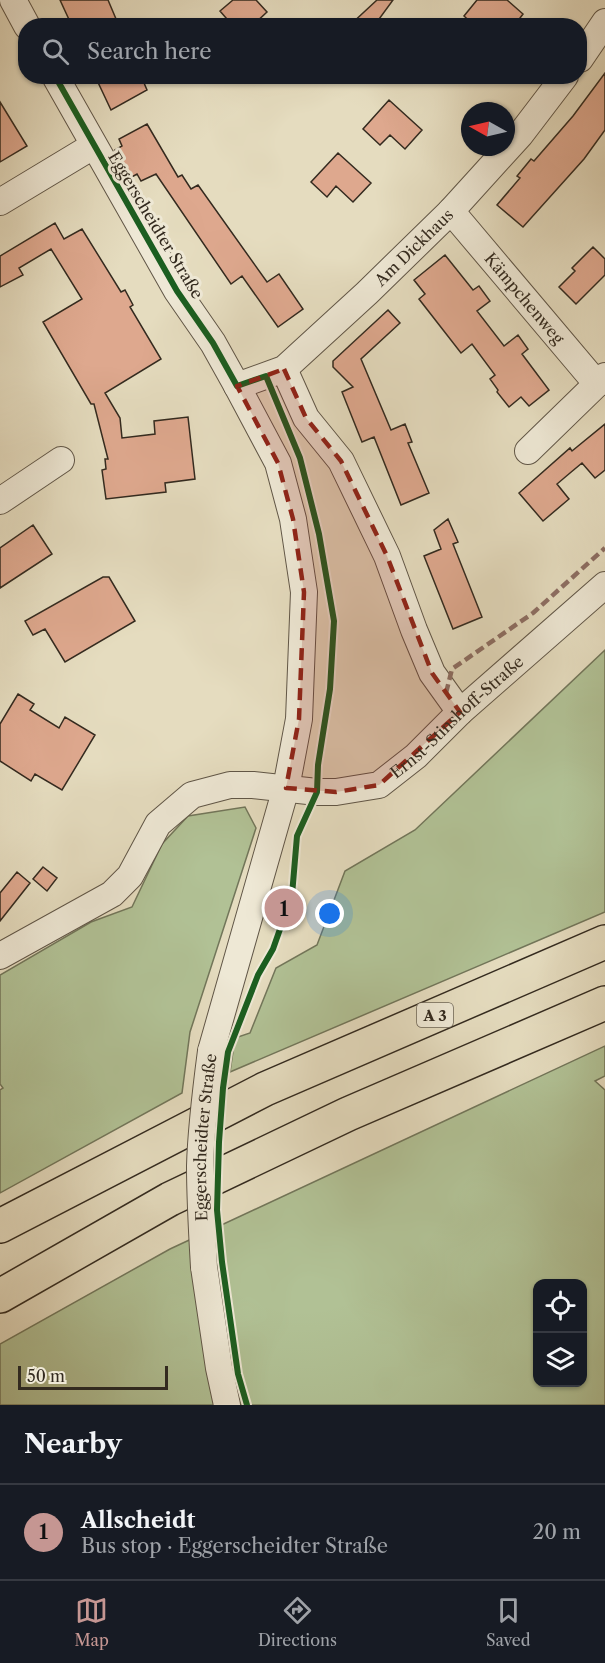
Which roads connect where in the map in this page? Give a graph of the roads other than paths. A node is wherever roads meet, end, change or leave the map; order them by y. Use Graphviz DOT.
graph roads {
  1 [pos="13,0"];
  2 [pos="23,18"];
  3 [pos="605,22"];
  4 [pos="587,48"];
  5 [pos="59,84"];
  6 [pos="559,84"];
  7 [pos="93,146"];
  8 [pos="0,202"];
  9 [pos="452,211"];
  10 [pos="284,369"];
  11 [pos="601,380"];
  12 [pos="237,386"];
  13 [pos="528,451"];
  14 [pos="61,460"];
  15 [pos="0,501"];
  16 [pos="605,585"];
  17 [pos="460,712"];
  18 [pos="286,788"];
  19 [pos="605,942"];
  20 [pos="0,956"];
  21 [pos="605,1003"];
  22 [pos="0,1226"];
  23 [pos="0,1296"];
  24 [pos="227,1405"];
  1 -- 2 [label="street"];
  3 -- 4 [label="street"];
  5 -- 7 [label="street, Eggerscheidter Straße"];
  6 -- 9 [label="street, Am Dickhaus"];
  7 -- 8 [label="street"];
  7 -- 12 [label="street, Eggerscheidter Straße"];
  9 -- 10 [label="street, Am Dickhaus"];
  9 -- 11 [label="street, Kämpchenweg"];
  10 -- 12 [label="street, Am Dickhaus"];
  10 -- 17 [label="street"];
  11 -- 13 [label="street"];
  12 -- 18 [label="street, Eggerscheidter Straße"];
  14 -- 15 [label="street"];
  16 -- 17 [label="street, Ernst-Stinshoff-Straße"];
  17 -- 18 [label="street, Ernst-Stinshoff-Straße"];
  18 -- 20 [label="street, Ernst-Stinshoff-Straße"];
  18 -- 24 [label="street, Eggerscheidter Straße, bridge"];
  19 -- 22 [label="highway, A 3"];
  21 -- 23 [label="highway"];
}
